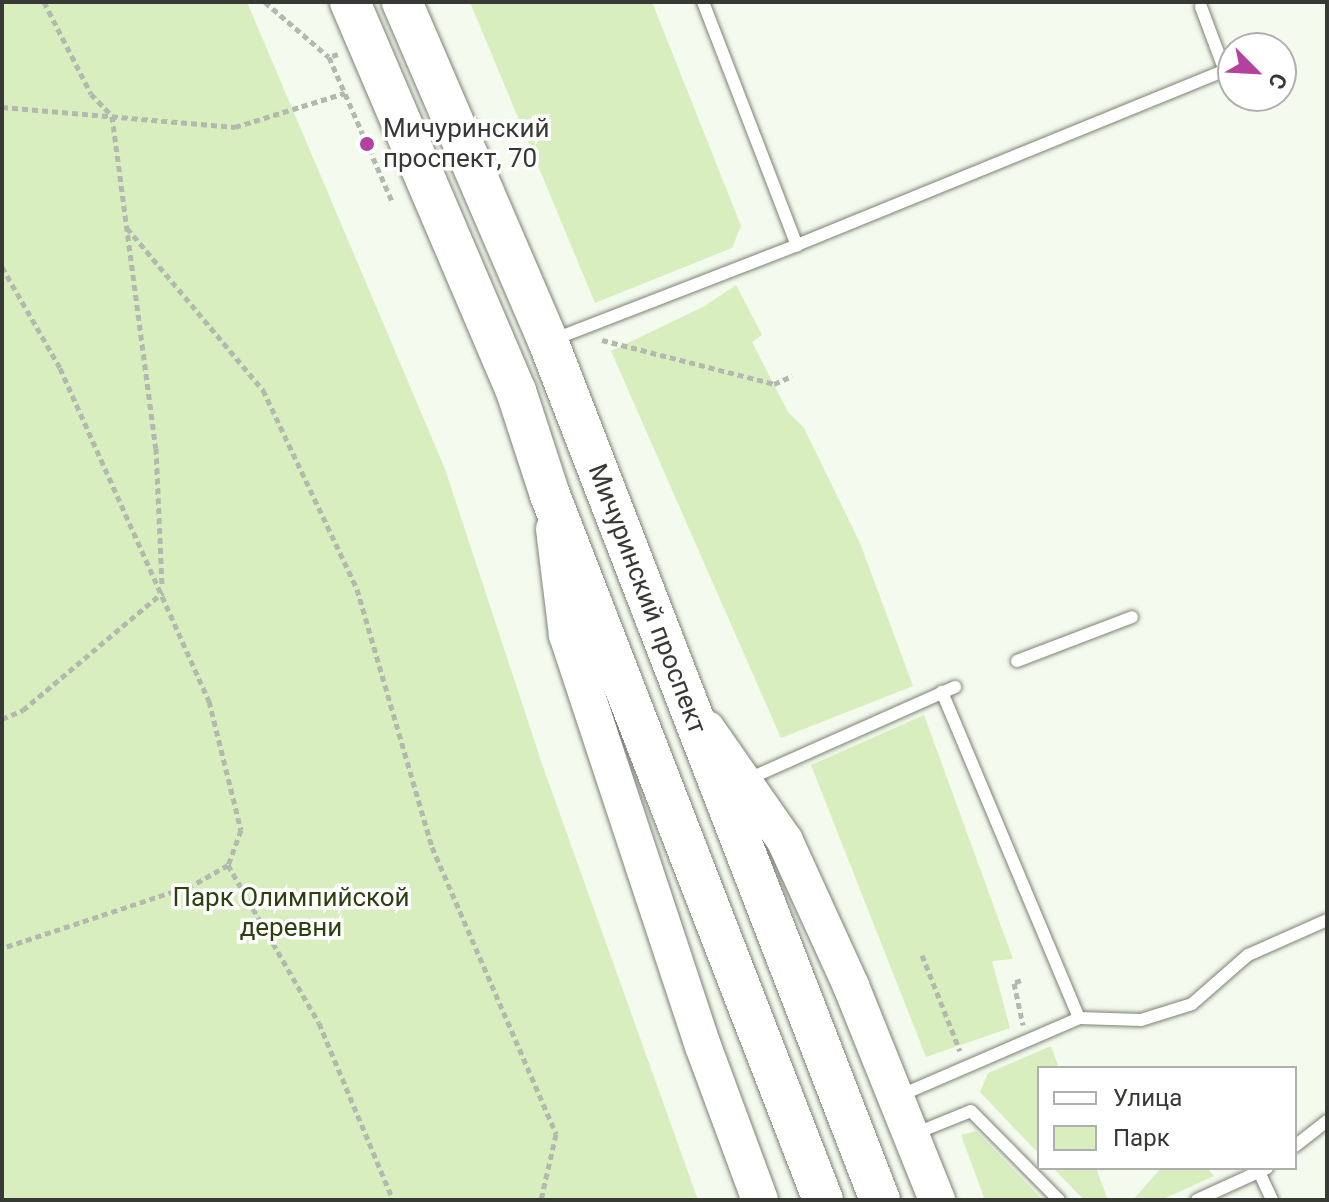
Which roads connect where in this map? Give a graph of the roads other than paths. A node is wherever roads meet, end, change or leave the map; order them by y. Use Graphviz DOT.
graph roads {
  1 [pos="350,2"];
  2 [pos="402,2"];
  3 [pos="703,2"];
  4 [pos="1201,7"];
  5 [pos="1217,42"];
  6 [pos="1217,74"];
  7 [pos="797,245"];
  8 [pos="548,341"];
  9 [pos="550,495"];
  10 [pos="1132,617"];
  11 [pos="1017,661"];
  12 [pos="955,687"];
  13 [pos="942,692"];
  14 [pos="686,701"];
  15 [pos="743,781"];
  16 [pos="1327,920"];
  17 [pos="1079,1018"];
  18 [pos="896,1098"];
  19 [pos="1327,1121"];
  20 [pos="911,1135"];
  21 [pos="1297,1144"];
  22 [pos="1263,1171"];
  23 [pos="760,1200"];
  24 [pos="823,1200"];
  25 [pos="880,1200"];
  26 [pos="937,1200"];
  27 [pos="1059,1200"];
  28 [pos="1197,1200"];
  29 [pos="1272,1200"];
  1 -- 9 [label="main road, Мичуринский проспект"];
  2 -- 8 [label="main road, Мичуринский проспект"];
  3 -- 7 [label="lane"];
  4 -- 5 [label="lane"];
  6 -- 7 [label="lane"];
  7 -- 8 [label="lane"];
  8 -- 14 [label="main road, Мичуринский проспект"];
  9 -- 23 [label="main road"];
  9 -- 24 [label="main road, Мичуринский проспект"];
  10 -- 11 [label="lane"];
  12 -- 13 [label="lane"];
  13 -- 15 [label="lane"];
  13 -- 17 [label="lane"];
  14 -- 15 [label="main road"];
  14 -- 25 [label="main road, Мичуринский проспект"];
  15 -- 18 [label="main road"];
  16 -- 17 [label="lane"];
  17 -- 18 [label="lane"];
  18 -- 20 [label="main road"];
  19 -- 21 [label="lane"];
  20 -- 26 [label="main road"];
  20 -- 27 [label="lane"];
  22 -- 28 [label="lane"];
  22 -- 29 [label="lane"];
}
